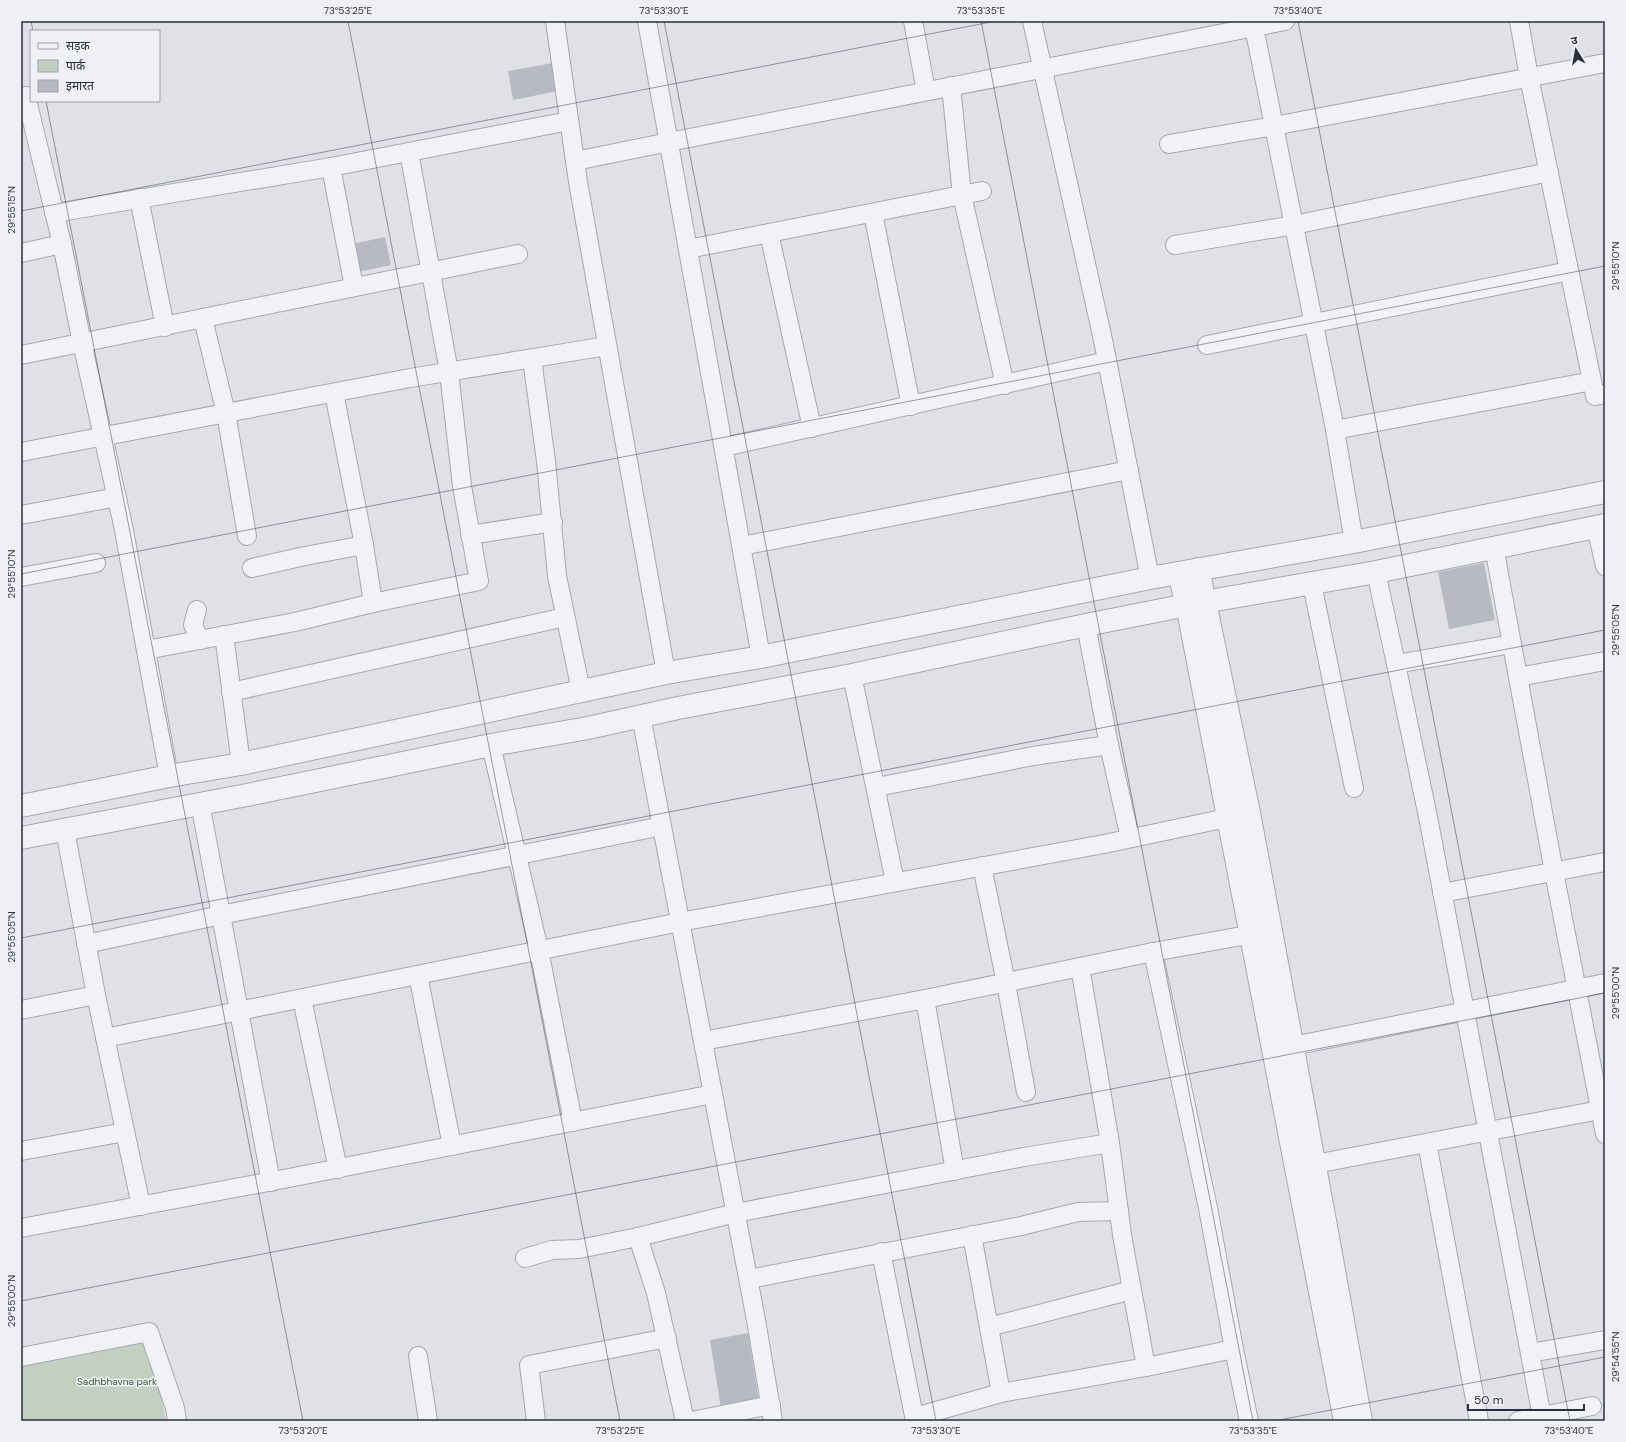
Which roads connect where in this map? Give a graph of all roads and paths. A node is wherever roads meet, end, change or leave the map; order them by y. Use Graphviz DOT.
graph roads {
  1 [pos="555,21"];
  2 [pos="647,21"];
  3 [pos="913,21"];
  4 [pos="1032,21"];
  5 [pos="1285,21"];
  6 [pos="1519,21"];
  7 [pos="1254,27"];
  8 [pos="1209,28"];
  9 [pos="1605,63"];
  10 [pos="1042,68"];
  11 [pos="1529,77"];
  12 [pos="951,86"];
  13 [pos="926,91"];
  14 [pos="21,97"];
  15 [pos="569,121"];
  16 [pos="1274,126"];
  17 [pos="669,142"];
  18 [pos="1169,144"];
  19 [pos="408,152"];
  20 [pos="575,161"];
  21 [pos="331,167"];
  22 [pos="1549,172"];
  23 [pos="982,192"];
  24 [pos="962,195"];
  25 [pos="139,198"];
  26 [pos="54,213"];
  27 [pos="873,213"];
  28 [pos="1294,225"];
  29 [pos="769,233"];
  30 [pos="62,244"];
  31 [pos="1175,245"];
  32 [pos="688,249"];
  33 [pos="21,253"];
  34 [pos="518,254"];
  35 [pos="432,271"];
  36 [pos="1570,271"];
  37 [pos="354,288"];
  38 [pos="203,319"];
  39 [pos="1314,324"];
  40 [pos="165,327"];
  41 [pos="82,343"];
  42 [pos="1207,345"];
  43 [pos="607,346"];
  44 [pos="21,355"];
  45 [pos="532,359"];
  46 [pos="1107,360"];
  47 [pos="449,372"];
  48 [pos="1592,381"];
  49 [pos="1005,385"];
  50 [pos="334,393"];
  51 [pos="1605,394"];
  52 [pos="911,406"];
  53 [pos="226,413"];
  54 [pos="812,428"];
  55 [pos="1335,430"];
  56 [pos="103,436"];
  57 [pos="724,448"];
  58 [pos="21,452"];
  59 [pos="1129,470"];
  60 [pos="1605,492"];
  61 [pos="117,497"];
  62 [pos="21,515"];
  63 [pos="553,522"];
  64 [pos="1601,526"];
  65 [pos="470,535"];
  66 [pos="247,536"];
  67 [pos="1354,542"];
  68 [pos="364,545"];
  69 [pos="742,546"];
  70 [pos="1494,547"];
  71 [pos="96,563"];
  72 [pos="1605,566"];
  73 [pos="252,568"];
  74 [pos="1189,571"];
  75 [pos="1376,572"];
  76 [pos="21,577"];
  77 [pos="1150,578"];
  78 [pos="1312,584"];
  79 [pos="373,603"];
  80 [pos="1196,604"];
  81 [pos="196,610"];
  82 [pos="566,617"];
  83 [pos="1086,625"];
  84 [pos="224,635"];
  85 [pos="200,640"];
  86 [pos="1512,644"];
  87 [pos="146,650"];
  88 [pos="761,657"];
  89 [pos="1605,661"];
  90 [pos="1396,664"];
  91 [pos="666,673"];
  92 [pos="852,675"];
  93 [pos="1518,677"];
  94 [pos="581,691"];
  95 [pos="231,692"];
  96 [pos="641,716"];
  97 [pos="491,745"];
  98 [pos="1110,745"];
  99 [pos="241,764"];
  100 [pos="169,776"];
  101 [pos="877,787"];
  102 [pos="1354,788"];
  103 [pos="200,803"];
  104 [pos="21,806"];
  105 [pos="1250,813"];
  106 [pos="1228,818"];
  107 [pos="662,826"];
  108 [pos="65,830"];
  109 [pos="21,838"];
  110 [pos="1130,838"];
  111 [pos="517,855"];
  112 [pos="1605,862"];
  113 [pos="982,866"];
  114 [pos="1554,872"];
  115 [pos="895,882"];
  116 [pos="1442,893"];
  117 [pos="220,915"];
  118 [pos="680,922"];
  119 [pos="1261,932"];
  120 [pos="86,944"];
  121 [pos="539,950"];
  122 [pos="1153,952"];
  123 [pos="1080,967"];
  124 [pos="418,975"];
  125 [pos="1006,983"];
  126 [pos="1605,983"];
  127 [pos="1577,989"];
  128 [pos="96,995"];
  129 [pos="302,998"];
  130 [pos="925,999"];
  131 [pos="21,1010"];
  132 [pos="238,1012"];
  133 [pos="1465,1012"];
  134 [pos="105,1038"];
  135 [pos="703,1041"];
  136 [pos="1293,1046"];
  137 [pos="1026,1092"];
  138 [pos="713,1094"];
  139 [pos="1603,1110"];
  140 [pos="573,1122"];
  141 [pos="1487,1131"];
  142 [pos="125,1132"];
  143 [pos="1605,1134"];
  144 [pos="1110,1143"];
  145 [pos="1427,1143"];
  146 [pos="452,1146"];
  147 [pos="21,1152"];
  148 [pos="1315,1164"];
  149 [pos="338,1169"];
  150 [pos="955,1171"];
  151 [pos="271,1182"];
  152 [pos="141,1206"];
  153 [pos="1119,1211"];
  154 [pos="736,1213"];
  155 [pos="21,1228"];
  156 [pos="972,1235"];
  157 [pos="638,1237"];
  158 [pos="881,1252"];
  159 [pos="525,1258"];
  160 [pos="749,1279"];
  161 [pos="1132,1290"];
  162 [pos="989,1327"];
  163 [pos="667,1338"];
  164 [pos="1605,1340"];
  165 [pos="1234,1349"];
  166 [pos="1530,1353"];
  167 [pos="418,1356"];
  168 [pos="21,1357"];
  169 [pos="1146,1367"];
  170 [pos="1001,1393"];
  171 [pos="1592,1406"];
  172 [pos="772,1413"];
  173 [pos="1542,1416"];
  174 [pos="915,1419"];
  175 [pos="177,1421"];
  176 [pos="428,1421"];
  177 [pos="536,1421"];
  178 [pos="685,1421"];
  179 [pos="692,1421"];
  180 [pos="1248,1421"];
  181 [pos="1345,1421"];
  182 [pos="1361,1421"];
  183 [pos="1479,1421"];
  184 [pos="1518,1421"];
  1 -- 15 [label="street"];
  2 -- 17 [label="street"];
  3 -- 13 [label="street"];
  4 -- 10 [label="street"];
  5 -- 7 [label="street"];
  6 -- 11 [label="street"];
  7 -- 8 [label="street"];
  7 -- 16 [label="street"];
  8 -- 10 [label="street"];
  9 -- 11 [label="street"];
  10 -- 12 [label="street"];
  10 -- 46 [label="street"];
  11 -- 16 [label="street"];
  11 -- 22 [label="street"];
  12 -- 13 [label="street"];
  12 -- 24 [label="street"];
  13 -- 17 [label="street"];
  14 -- 26 [label="street"];
  15 -- 19 [label="street"];
  15 -- 20 [label="street"];
  16 -- 18 [label="street"];
  16 -- 28 [label="street"];
  17 -- 20 [label="street"];
  17 -- 32 [label="street"];
  19 -- 21 [label="street"];
  19 -- 35 [label="street"];
  20 -- 43 [label="street"];
  21 -- 25 [label="street"];
  21 -- 37 [label="street"];
  22 -- 28 [label="street"];
  22 -- 36 [label="street"];
  23 -- 24 [label="street"];
  24 -- 27 [label="street"];
  24 -- 49 [label="street"];
  25 -- 26 [label="street"];
  25 -- 40 [label="street"];
  26 -- 30 [label="street"];
  27 -- 29 [label="street"];
  27 -- 52 [label="street"];
  28 -- 31 [label="street"];
  28 -- 39 [label="street"];
  29 -- 32 [label="street"];
  29 -- 54 [label="street"];
  30 -- 33 [label="street"];
  30 -- 41 [label="street"];
  32 -- 57 [label="street"];
  34 -- 35 [label="street"];
  35 -- 37 [label="street"];
  35 -- 47 [label="street"];
  36 -- 39 [label="street"];
  36 -- 48 [label="street"];
  37 -- 38 [label="street"];
  38 -- 40 [label="street"];
  38 -- 53 [label="street"];
  39 -- 42 [label="street"];
  39 -- 55 [label="street"];
  40 -- 41 [label="street"];
  41 -- 44 [label="street"];
  41 -- 56 [label="street"];
  43 -- 45 [label="street"];
  43 -- 91 [label="street"];
  45 -- 47 [label="street"];
  45 -- 63 [label="street"];
  46 -- 49 [label="street"];
  46 -- 59 [label="street"];
  47 -- 50 [label="street"];
  47 -- 65 [label="street"];
  48 -- 51 [label="street"];
  48 -- 55 [label="street"];
  49 -- 52 [label="street"];
  50 -- 53 [label="street"];
  50 -- 68 [label="street"];
  52 -- 54 [label="street"];
  53 -- 56 [label="street"];
  53 -- 66 [label="street"];
  54 -- 57 [label="street"];
  55 -- 67 [label="street"];
  56 -- 58 [label="street"];
  56 -- 61 [label="street"];
  57 -- 69 [label="street"];
  59 -- 69 [label="street"];
  59 -- 77 [label="street"];
  60 -- 67 [label="street"];
  61 -- 62 [label="street"];
  61 -- 87 [label="street"];
  63 -- 65 [label="street"];
  63 -- 82 [label="street"];
  64 -- 70 [label="street"];
  64 -- 72 [label="street"];
  65 -- 79 [label="street"];
  67 -- 74 [label="street"];
  68 -- 73 [label="street"];
  68 -- 79 [label="street"];
  69 -- 88 [label="street"];
  70 -- 75 [label="street"];
  70 -- 86 [label="street"];
  71 -- 76 [label="street"];
  74 -- 77 [label="street"];
  74 -- 80 [label="street"];
  75 -- 78 [label="street"];
  75 -- 90 [label="street"];
  77 -- 88 [label="street"];
  78 -- 80 [label="street"];
  78 -- 102 [label="street"];
  79 -- 84 [label="street"];
  80 -- 83 [label="street"];
  80 -- 105 [label="street"];
  80 -- 106 [label="street"];
  81 -- 85 [label="street"];
  82 -- 94 [label="street"];
  82 -- 95 [label="street"];
  83 -- 92 [label="street"];
  83 -- 98 [label="street"];
  84 -- 85 [label="street"];
  84 -- 95 [label="street"];
  85 -- 87 [label="street"];
  86 -- 90 [label="street"];
  86 -- 93 [label="street"];
  87 -- 100 [label="street"];
  88 -- 91 [label="street"];
  89 -- 93 [label="street"];
  90 -- 116 [label="street"];
  91 -- 94 [label="street"];
  92 -- 96 [label="street"];
  92 -- 101 [label="street"];
  93 -- 114 [label="street"];
  94 -- 99 [label="street"];
  95 -- 99 [label="street"];
  96 -- 97 [label="street"];
  96 -- 107 [label="street"];
  97 -- 103 [label="street"];
  97 -- 111 [label="street"];
  98 -- 101 [label="street"];
  98 -- 110 [label="street"];
  99 -- 100 [label="street"];
  100 -- 104 [label="street"];
  101 -- 115 [label="street"];
  103 -- 108 [label="street"];
  103 -- 117 [label="street"];
  105 -- 106 [label="street"];
  105 -- 119 [label="street"];
  106 -- 110 [label="street"];
  106 -- 119 [label="street"];
  107 -- 111 [label="street"];
  107 -- 118 [label="street"];
  108 -- 109 [label="street"];
  108 -- 120 [label="street"];
  110 -- 113 [label="street"];
  111 -- 117 [label="street"];
  111 -- 121 [label="street"];
  112 -- 114 [label="street"];
  113 -- 115 [label="street"];
  113 -- 125 [label="street"];
  114 -- 116 [label="street"];
  114 -- 127 [label="street"];
  115 -- 118 [label="street"];
  116 -- 133 [label="street"];
  117 -- 120 [label="street"];
  117 -- 132 [label="street"];
  118 -- 121 [label="street"];
  118 -- 135 [label="street"];
  119 -- 122 [label="street"];
  119 -- 136 [label="street"];
  119 -- 181 [label="street"];
  120 -- 128 [label="street"];
  121 -- 124 [label="street"];
  121 -- 140 [label="street"];
  122 -- 123 [label="street"];
  122 -- 165 [label="street"];
  123 -- 125 [label="street"];
  123 -- 144 [label="street"];
  124 -- 129 [label="street"];
  124 -- 146 [label="street"];
  125 -- 130 [label="street"];
  125 -- 137 [label="street"];
  126 -- 127 [label="street"];
  127 -- 133 [label="street"];
  127 -- 139 [label="street"];
  128 -- 131 [label="street"];
  128 -- 134 [label="street"];
  129 -- 132 [label="street"];
  129 -- 149 [label="street"];
  130 -- 135 [label="street"];
  130 -- 150 [label="street"];
  132 -- 134 [label="street"];
  132 -- 151 [label="street"];
  133 -- 136 [label="street"];
  133 -- 141 [label="street"];
  134 -- 142 [label="street"];
  135 -- 138 [label="street"];
  136 -- 148 [label="street"];
  138 -- 140 [label="street"];
  138 -- 154 [label="street"];
  139 -- 141 [label="street"];
  139 -- 143 [label="street"];
  140 -- 146 [label="street"];
  141 -- 145 [label="street"];
  141 -- 166 [label="street"];
  142 -- 147 [label="street"];
  142 -- 152 [label="street"];
  144 -- 150 [label="street"];
  144 -- 153 [label="street"];
  145 -- 148 [label="street"];
  145 -- 183 [label="street"];
  146 -- 149 [label="street"];
  148 -- 182 [label="street"];
  149 -- 151 [label="street"];
  150 -- 154 [label="street"];
  151 -- 152 [label="street"];
  152 -- 155 [label="street"];
  153 -- 156 [label="street"];
  153 -- 161 [label="street"];
  154 -- 157 [label="street"];
  154 -- 160 [label="street"];
  156 -- 158 [label="street"];
  156 -- 162 [label="street"];
  157 -- 159 [label="street"];
  157 -- 163 [label="street"];
  158 -- 160 [label="street"];
  158 -- 174 [label="street"];
  160 -- 172 [label="street"];
  161 -- 162 [label="street"];
  161 -- 169 [label="street"];
  162 -- 170 [label="street"];
  163 -- 177 [label="street"];
  163 -- 178 [label="street"];
  164 -- 166 [label="street"];
  165 -- 169 [label="street"];
  165 -- 180 [label="street"];
  166 -- 173 [label="street"];
  167 -- 176 [label="street"];
  168 -- 175 [label="street"];
  169 -- 170 [label="street"];
  170 -- 174 [label="street"];
  171 -- 173 [label="street"];
  172 -- 179 [label="street"];
  173 -- 184 [label="street"];
}
